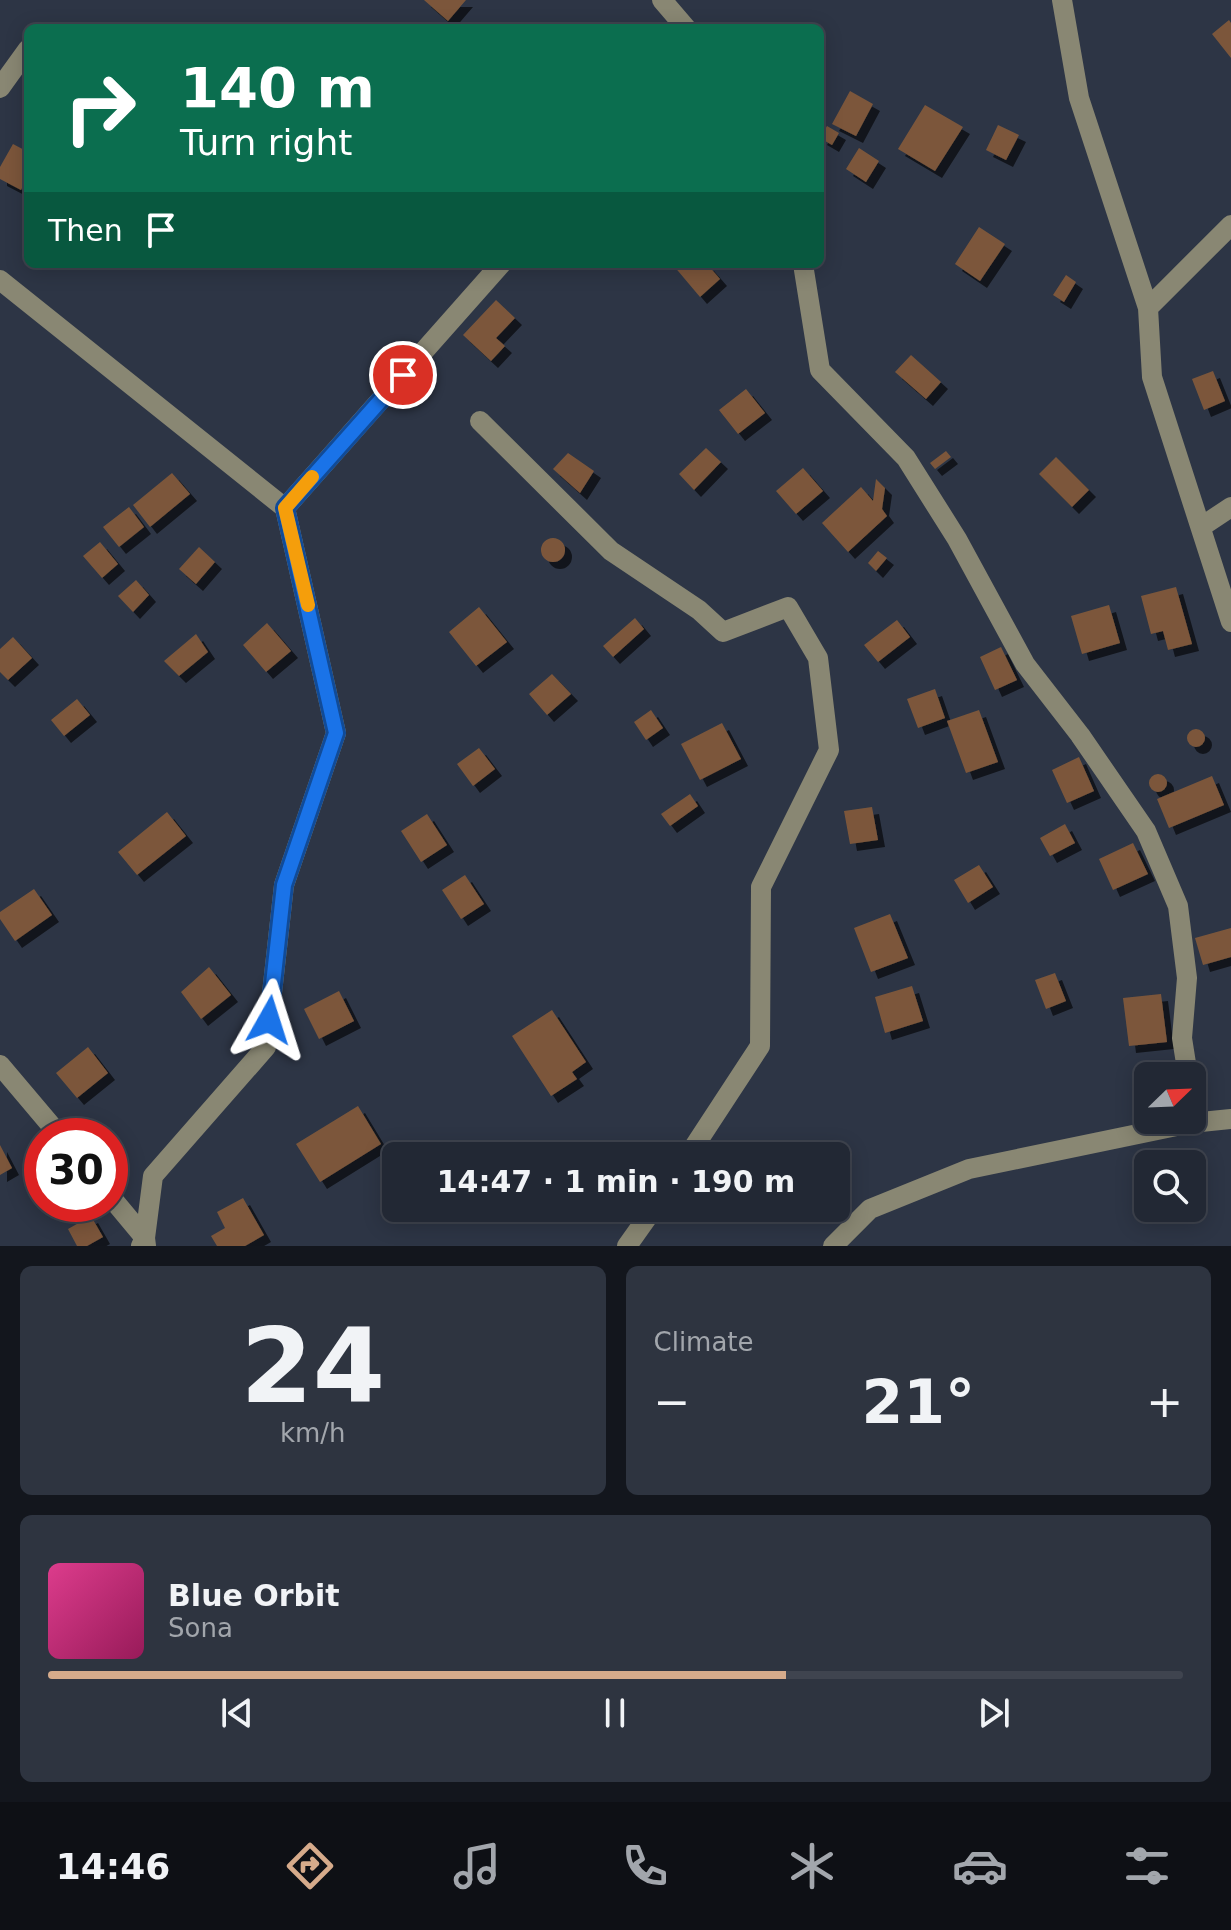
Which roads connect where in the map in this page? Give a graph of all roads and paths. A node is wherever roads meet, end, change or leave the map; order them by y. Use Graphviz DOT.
graph roads {
  1 [pos="662,0"];
  2 [pos="1062,0"];
  3 [pos="683,24"];
  4 [pos="24,55"];
  5 [pos="0,88"];
  6 [pos="1231,225"];
  7 [pos="497,268"];
  8 [pos="804,268"];
  9 [pos="0,280"];
  10 [pos="1148,308"];
  11 [pos="480,421"];
  12 [pos="1231,507"];
  13 [pos="285,508"];
  14 [pos="1201,527"];
  15 [pos="1231,622"];
  16 [pos="1187,1062"];
  17 [pos="0,1065"];
  18 [pos="45,1118"];
  19 [pos="1231,1119"];
  20 [pos="1206,1120"];
  21 [pos="1134,1133"];
  22 [pos="697,1142"];
  23 [pos="128,1221"];
  24 [pos="644,1222"];
  25 [pos="144,1243"];
  26 [pos="627,1246"];
  27 [pos="833,1246"];
  1 -- 3 [label="street"];
  2 -- 10 [label="street"];
  4 -- 5 [label="street"];
  6 -- 10 [label="street"];
  7 -- 13 [label="street"];
  8 -- 16 [label="street"];
  9 -- 13 [label="street"];
  10 -- 14 [label="street"];
  11 -- 22 [label="street"];
  12 -- 14 [label="street"];
  13 -- 25 [label="street"];
  14 -- 15 [label="street"];
  17 -- 18 [label="street"];
  19 -- 20 [label="street"];
  21 -- 27 [label="street"];
  23 -- 25 [label="street"];
  24 -- 26 [label="street"];
}
